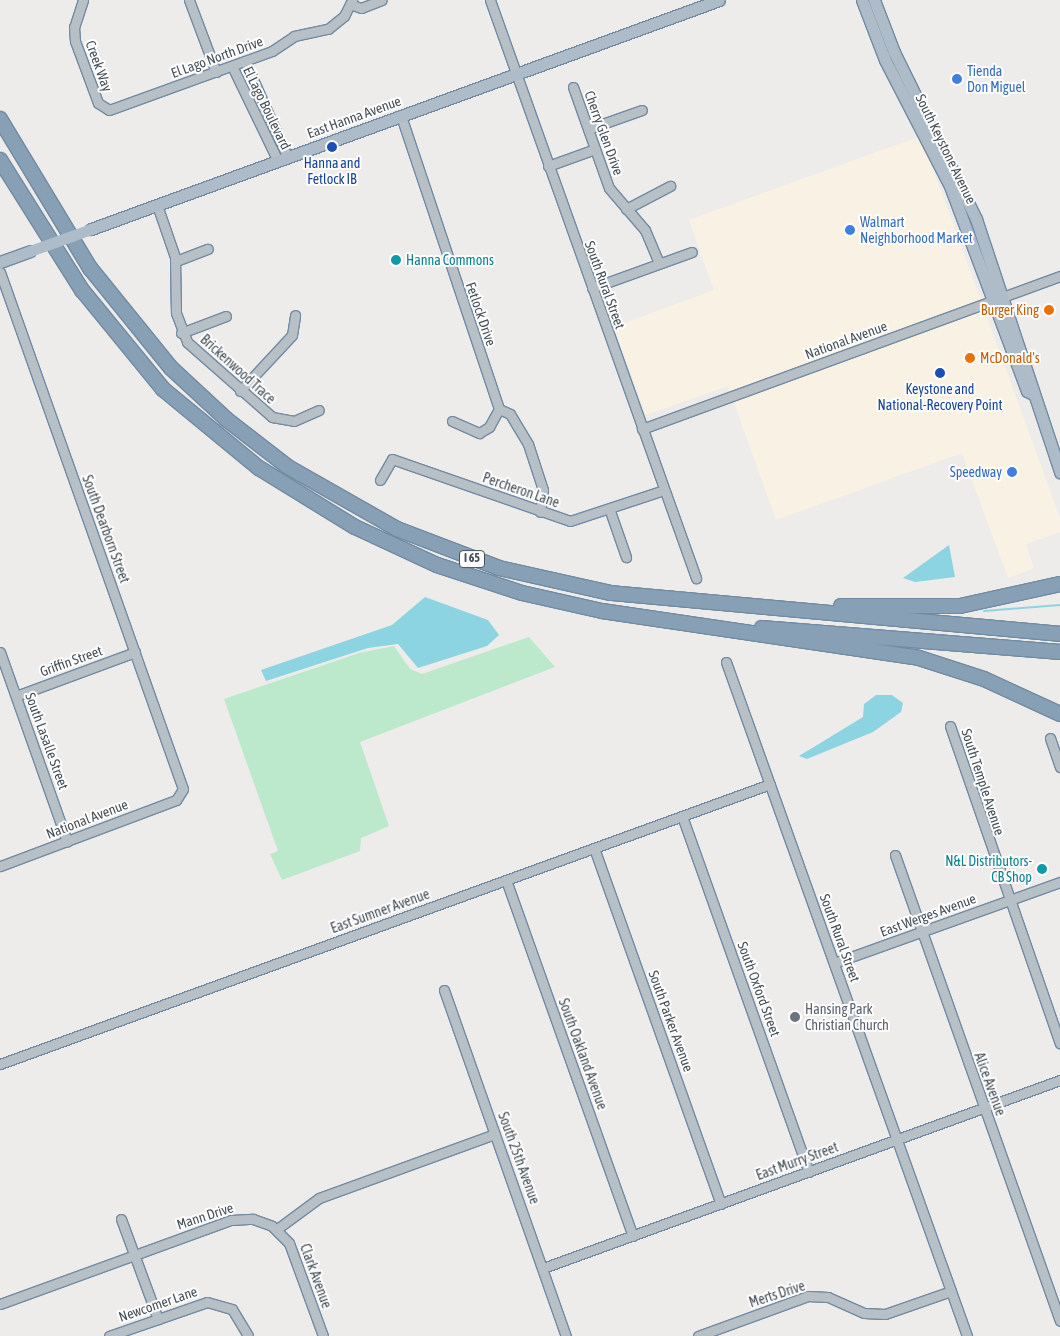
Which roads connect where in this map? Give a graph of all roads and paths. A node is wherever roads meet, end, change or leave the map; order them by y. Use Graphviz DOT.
graph roads {
  1 [pos="83,0"];
  2 [pos="189,0"];
  3 [pos="382,0"];
  4 [pos="490,0"];
  5 [pos="719,0"];
  6 [pos="862,0"];
  7 [pos="874,0"];
  8 [pos="351,2"];
  9 [pos="245,61"];
  10 [pos="232,66"];
  11 [pos="216,72"];
  12 [pos="516,74"];
  13 [pos="573,87"];
  14 [pos="105,109"];
  15 [pos="642,110"];
  16 [pos="0,113"];
  17 [pos="401,116"];
  18 [pos="0,119"];
  19 [pos="924,124"];
  20 [pos="588,129"];
  21 [pos="11,136"];
  22 [pos="595,149"];
  23 [pos="0,160"];
  24 [pos="283,160"];
  25 [pos="548,166"];
  26 [pos="0,170"];
  27 [pos="670,186"];
  28 [pos="157,205"];
  29 [pos="626,208"];
  30 [pos="46,236"];
  31 [pos="208,249"];
  32 [pos="692,252"];
  33 [pos="176,261"];
  34 [pos="0,262"];
  35 [pos="659,263"];
  36 [pos="0,272"];
  37 [pos="1060,276"];
  38 [pos="592,288"];
  39 [pos="999,298"];
  40 [pos="295,314"];
  41 [pos="226,316"];
  42 [pos="181,333"];
  43 [pos="240,391"];
  44 [pos="499,409"];
  45 [pos="319,410"];
  46 [pos="452,421"];
  47 [pos="642,429"];
  48 [pos="1060,472"];
  49 [pos="380,480"];
  50 [pos="664,490"];
  51 [pos="610,511"];
  52 [pos="540,512"];
  53 [pos="626,557"];
  54 [pos="696,578"];
  55 [pos="1060,584"];
  56 [pos="666,599"];
  57 [pos="662,620"];
  58 [pos="1060,634"];
  59 [pos="0,652"];
  60 [pos="136,652"];
  61 [pos="1060,652"];
  62 [pos="726,662"];
  63 [pos="16,696"];
  64 [pos="1060,714"];
  65 [pos="950,726"];
  66 [pos="1050,738"];
  67 [pos="1060,767"];
  68 [pos="770,784"];
  69 [pos="182,795"];
  70 [pos="682,816"];
  71 [pos="68,840"];
  72 [pos="594,848"];
  73 [pos="895,856"];
  74 [pos="0,866"];
  75 [pos="506,880"];
  76 [pos="1060,882"];
  77 [pos="1009,900"];
  78 [pos="922,932"];
  79 [pos="834,963"];
  80 [pos="444,990"];
  81 [pos="1060,1044"];
  82 [pos="0,1064"];
  83 [pos="1060,1080"];
  84 [pos="984,1108"];
  85 [pos="496,1134"];
  86 [pos="897,1140"];
  87 [pos="809,1172"];
  88 [pos="721,1204"];
  89 [pos="121,1219"];
  90 [pos="277,1229"];
  91 [pos="633,1236"];
  92 [pos="134,1255"];
  93 [pos="543,1268"];
  94 [pos="951,1291"];
  95 [pos="0,1304"];
  96 [pos="158,1318"];
  97 [pos="1060,1321"];
  98 [pos="109,1336"];
  99 [pos="248,1336"];
  100 [pos="323,1336"];
  101 [pos="566,1336"];
  102 [pos="698,1336"];
  103 [pos="967,1336"];
  1 -- 14 [label="street, Creek Way"];
  2 -- 11 [label="street"];
  3 -- 8 [label="street, El Lago North Drive"];
  4 -- 12 [label="street, South Rural Street"];
  5 -- 12 [label="main road, East Hanna Avenue"];
  6 -- 19 [label="main road, South Keystone Avenue"];
  7 -- 19 [label="main road, South Keystone Avenue"];
  8 -- 9 [label="street, El Lago North Drive"];
  9 -- 10 [label="street, El Lago North Drive"];
  9 -- 24 [label="street, El Lago Boulevard"];
  10 -- 11 [label="street, El Lago North Drive"];
  10 -- 24 [label="street, El Lago Boulevard"];
  11 -- 14 [label="street, El Lago North Drive"];
  12 -- 17 [label="main road, East Hanna Avenue"];
  12 -- 25 [label="street, South Rural Street"];
  13 -- 20 [label="street, Cherry Glen Drive"];
  15 -- 20 [label="street"];
  16 -- 21 [label="highway"];
  17 -- 24 [label="main road, East Hanna Avenue"];
  17 -- 44 [label="street, Fetlock Drive"];
  18 -- 21 [label="highway, I 65"];
  19 -- 39 [label="main road, South Keystone Avenue"];
  20 -- 22 [label="street, Cherry Glen Drive"];
  21 -- 56 [label="highway, I 65"];
  22 -- 25 [label="street"];
  22 -- 29 [label="street, Cherry Glen Drive"];
  23 -- 30 [label="highway, I 65"];
  24 -- 28 [label="main road, East Hanna Avenue"];
  25 -- 38 [label="street, South Rural Street"];
  26 -- 30 [label="highway"];
  27 -- 29 [label="street"];
  28 -- 33 [label="street, Brickenwood Trace"];
  28 -- 34 [label="main road, East Hanna Avenue, bridge"];
  29 -- 35 [label="street, Cherry Glen Drive"];
  30 -- 57 [label="highway, I 65"];
  31 -- 33 [label="street"];
  32 -- 35 [label="street"];
  33 -- 42 [label="street, Brickenwood Trace"];
  35 -- 38 [label="street"];
  36 -- 60 [label="street, South Dearborn Street"];
  37 -- 39 [label="street, National Avenue"];
  38 -- 47 [label="street, South Rural Street"];
  39 -- 47 [label="street, National Avenue"];
  39 -- 48 [label="main road, South Keystone Avenue"];
  40 -- 43 [label="street"];
  41 -- 42 [label="street"];
  42 -- 43 [label="street, Brickenwood Trace"];
  43 -- 45 [label="street, Brickenwood Trace"];
  44 -- 46 [label="street"];
  44 -- 52 [label="street, Fetlock Drive"];
  47 -- 50 [label="street, South Rural Street"];
  49 -- 52 [label="street, Percheron Lane"];
  50 -- 51 [label="street, Percheron Lane"];
  50 -- 54 [label="street, South Rural Street"];
  51 -- 52 [label="street, Percheron Lane"];
  51 -- 53 [label="street"];
  55 -- 56 [label="highway"];
  56 -- 58 [label="highway, I 65"];
  57 -- 61 [label="highway, I 65"];
  57 -- 64 [label="highway"];
  59 -- 63 [label="street, South Lasalle Street"];
  60 -- 63 [label="street, Griffin Street"];
  60 -- 69 [label="street, South Dearborn Street"];
  62 -- 68 [label="street, South Rural Street"];
  63 -- 71 [label="street, South Lasalle Street"];
  65 -- 77 [label="street, South Temple Avenue"];
  66 -- 67 [label="street"];
  68 -- 70 [label="street, East Sumner Avenue"];
  68 -- 79 [label="street, South Rural Street"];
  69 -- 71 [label="street, National Avenue"];
  70 -- 72 [label="street, East Sumner Avenue"];
  70 -- 87 [label="street, South Oxford Street"];
  71 -- 74 [label="street, National Avenue"];
  72 -- 75 [label="street, East Sumner Avenue"];
  72 -- 88 [label="street, South Parker Avenue"];
  73 -- 78 [label="street, Alice Avenue"];
  75 -- 82 [label="street, East Sumner Avenue"];
  75 -- 91 [label="street, South Oakland Avenue"];
  76 -- 77 [label="street, East Werges Avenue"];
  77 -- 78 [label="street, East Werges Avenue"];
  77 -- 81 [label="street, South Temple Avenue"];
  78 -- 79 [label="street, East Werges Avenue"];
  78 -- 84 [label="street, Alice Avenue"];
  79 -- 86 [label="street, South Rural Street"];
  80 -- 85 [label="street, South 25th Avenue"];
  83 -- 84 [label="street, East Murry Street"];
  84 -- 86 [label="street, East Murry Street"];
  84 -- 97 [label="street, Alice Avenue"];
  85 -- 90 [label="street"];
  85 -- 93 [label="street, South 25th Avenue"];
  86 -- 87 [label="street, East Murry Street"];
  86 -- 94 [label="street, South Rural Street"];
  87 -- 88 [label="street, East Murry Street"];
  88 -- 91 [label="street, East Murry Street"];
  89 -- 92 [label="street"];
  90 -- 92 [label="street, Mann Drive"];
  90 -- 100 [label="street, Clark Avenue"];
  91 -- 93 [label="street, East Murry Street"];
  92 -- 95 [label="street, Mann Drive"];
  92 -- 96 [label="street"];
  93 -- 101 [label="street, South 25th Avenue"];
  94 -- 102 [label="street, Merts Drive"];
  94 -- 103 [label="street, South Rural Street"];
  96 -- 98 [label="street, Newcomer Lane"];
  96 -- 99 [label="street, Newcomer Lane"];
}
